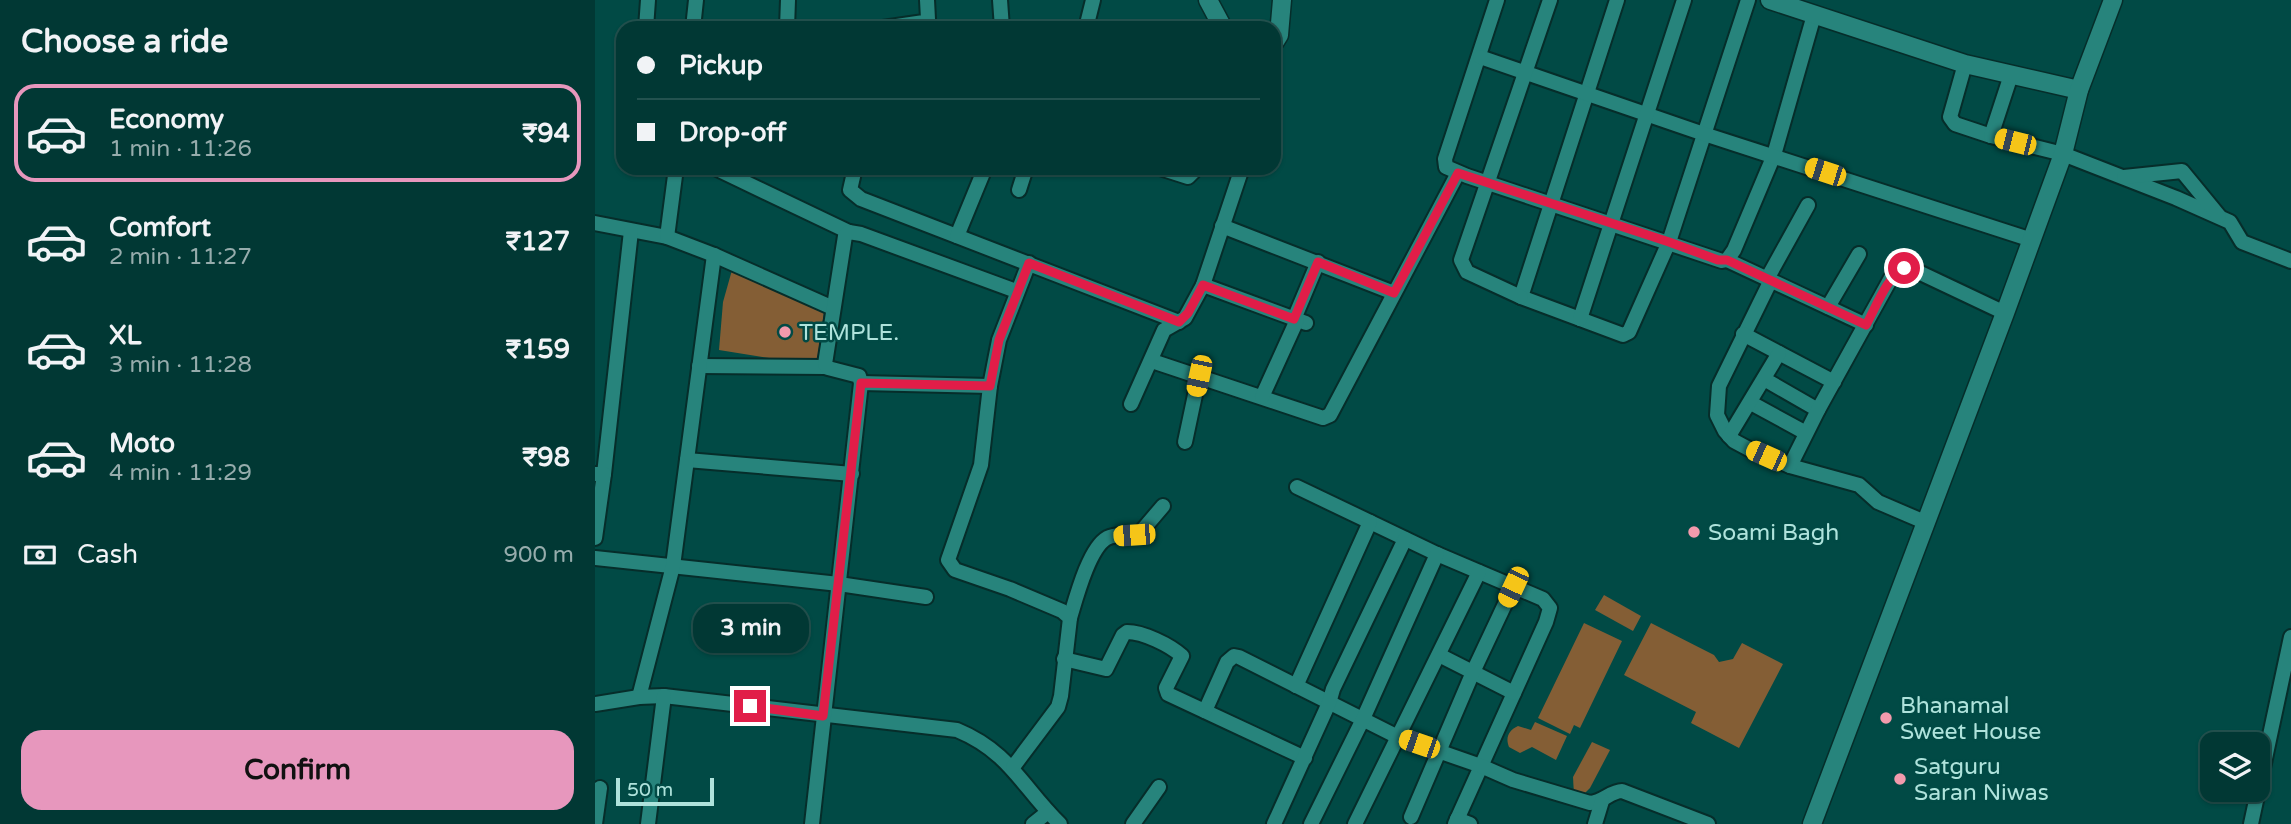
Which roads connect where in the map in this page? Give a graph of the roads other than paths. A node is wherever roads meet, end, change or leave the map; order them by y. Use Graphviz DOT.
graph roads {
  1 [pos="648,0"];
  2 [pos="696,0"];
  3 [pos="788,0"];
  4 [pos="927,0"];
  5 [pos="1000,0"];
  6 [pos="1093,0"];
  7 [pos="1208,0"];
  8 [pos="1282,0"];
  9 [pos="1497,0"];
  10 [pos="1550,0"];
  11 [pos="1617,0"];
  12 [pos="1684,0"];
  13 [pos="1748,0"];
  14 [pos="1770,0"];
  15 [pos="2113,0"];
  16 [pos="1814,15"];
  17 [pos="646,21"];
  18 [pos="694,21"];
  19 [pos="787,21"];
  20 [pos="929,21"];
  21 [pos="1002,21"];
  22 [pos="1088,21"];
  23 [pos="1219,21"];
  24 [pos="1280,21"];
  25 [pos="1480,57"];
  26 [pos="1965,64"];
  27 [pos="1525,72"];
  28 [pos="2011,75"];
  29 [pos="2079,90"];
  30 [pos="1587,93"];
  31 [pos="1647,113"];
  32 [pos="1705,134"];
  33 [pos="1991,136"];
  34 [pos="2063,154"];
  35 [pos="1774,155"];
  36 [pos="1458,173"];
  37 [pos="675,175"];
  38 [pos="730,175"];
  39 [pos="853,175"];
  40 [pos="982,175"];
  41 [pos="1024,175"];
  42 [pos="1236,175"];
  43 [pos="2123,178"];
  44 [pos="1489,183"];
  45 [pos="1019,190"];
  46 [pos="1552,203"];
  47 [pos="1808,205"];
  48 [pos="2222,218"];
  49 [pos="595,223"];
  50 [pos="1611,224"];
  51 [pos="1223,226"];
  52 [pos="631,230"];
  53 [pos="849,232"];
  54 [pos="957,236"];
  55 [pos="667,237"];
  56 [pos="2032,240"];
  57 [pos="1669,242"];
  58 [pos="1859,254"];
  59 [pos="714,255"];
  60 [pos="1727,260"];
  61 [pos="2291,261"];
  62 [pos="1318,262"];
  63 [pos="1029,263"];
  64 [pos="1769,279"];
  65 [pos="1203,285"];
  66 [pos="1016,292"];
  67 [pos="1394,293"];
  68 [pos="1521,297"];
  69 [pos="1828,307"];
  70 [pos="833,308"];
  71 [pos="2005,313"];
  72 [pos="1580,319"];
  73 [pos="1299,321"];
  74 [pos="1179,322"];
  75 [pos="1866,325"];
  76 [pos="1743,334"];
  77 [pos="1779,353"];
  78 [pos="1152,361"];
  79 [pos="699,366"];
  80 [pos="825,367"];
  81 [pos="1199,376"];
  82 [pos="1764,379"];
  83 [pos="1834,382"];
  84 [pos="861,383"];
  85 [pos="990,386"];
  86 [pos="1262,397"];
  87 [pos="1751,403"];
  88 [pos="1131,404"];
  89 [pos="1818,410"];
  90 [pos="1806,433"];
  91 [pos="1729,436"];
  92 [pos="1185,442"];
  93 [pos="687,460"];
  94 [pos="1790,466"];
  95 [pos="599,474"];
  96 [pos="852,474"];
  97 [pos="1297,487"];
  98 [pos="1163,506"];
  99 [pos="1370,522"];
  100 [pos="1927,523"];
  101 [pos="595,538"];
  102 [pos="1405,539"];
  103 [pos="1437,554"];
  104 [pos="595,558"];
  105 [pos="673,566"];
  106 [pos="1479,572"];
  107 [pos="839,584"];
  108 [pos="1513,587"];
  109 [pos="926,597"];
  110 [pos="1070,618"];
  111 [pos="2291,637"];
  112 [pos="1439,655"];
  113 [pos="1065,659"];
  114 [pos="1473,672"];
  115 [pos="1296,686"];
  116 [pos="1514,692"];
  117 [pos="664,696"];
  118 [pos="639,697"];
  119 [pos="1329,703"];
  120 [pos="595,705"];
  121 [pos="1205,711"];
  122 [pos="823,716"];
  123 [pos="1363,719"];
  124 [pos="1398,737"];
  125 [pos="1439,751"];
  126 [pos="1305,758"];
  127 [pos="1481,766"];
  128 [pos="1013,767"];
  129 [pos="1159,786"];
  130 [pos="600,788"];
  131 [pos="1602,801"];
  132 [pos="1048,812"];
  133 [pos="1411,817"];
  134 [pos="1461,822"];
  135 [pos="595,824"];
  136 [pos="648,824"];
  137 [pos="813,824"];
  138 [pos="1034,824"];
  139 [pos="1060,824"];
  140 [pos="1133,824"];
  141 [pos="1274,824"];
  142 [pos="1311,824"];
  143 [pos="1355,824"];
  144 [pos="1595,824"];
  145 [pos="1708,824"];
  146 [pos="1812,824"];
  147 [pos="2251,824"];
  1 -- 17 [label="street"];
  2 -- 18 [label="street"];
  3 -- 19 [label="street"];
  4 -- 20 [label="street"];
  5 -- 21 [label="street"];
  6 -- 22 [label="street"];
  7 -- 23 [label="street"];
  8 -- 24 [label="street"];
  9 -- 25 [label="street"];
  10 -- 27 [label="street"];
  11 -- 30 [label="street"];
  12 -- 31 [label="street"];
  13 -- 32 [label="street"];
  14 -- 16 [label="street"];
  15 -- 29 [label="street"];
  16 -- 26 [label="street"];
  16 -- 35 [label="street"];
  25 -- 27 [label="street"];
  25 -- 36 [label="street"];
  26 -- 28 [label="street"];
  26 -- 33 [label="street"];
  27 -- 30 [label="street"];
  27 -- 44 [label="street"];
  28 -- 29 [label="street"];
  28 -- 33 [label="street"];
  29 -- 34 [label="street"];
  30 -- 31 [label="street"];
  30 -- 46 [label="street"];
  31 -- 32 [label="street"];
  31 -- 50 [label="street"];
  32 -- 35 [label="street"];
  32 -- 57 [label="street"];
  33 -- 34 [label="street"];
  34 -- 43 [label="street"];
  34 -- 56 [label="street"];
  35 -- 56 [label="street"];
  35 -- 60 [label="street"];
  36 -- 44 [label="street"];
  36 -- 67 [label="street"];
  37 -- 55 [label="street"];
  38 -- 53 [label="street"];
  39 -- 54 [label="street"];
  40 -- 54 [label="street"];
  41 -- 45 [label="street"];
  42 -- 51 [label="street"];
  43 -- 48 [label="street"];
  43 -- 48 [label="street"];
  44 -- 46 [label="street"];
  44 -- 68 [label="street"];
  46 -- 50 [label="street"];
  46 -- 68 [label="street"];
  47 -- 64 [label="street"];
  48 -- 61 [label="street"];
  49 -- 52 [label="street"];
  50 -- 57 [label="street"];
  50 -- 72 [label="street"];
  51 -- 62 [label="street"];
  51 -- 65 [label="street"];
  52 -- 55 [label="street"];
  52 -- 95 [label="street"];
  53 -- 66 [label="street"];
  53 -- 70 [label="street"];
  54 -- 63 [label="street"];
  55 -- 59 [label="street"];
  56 -- 71 [label="street"];
  57 -- 60 [label="street"];
  57 -- 72 [label="street"];
  58 -- 69 [label="street"];
  59 -- 70 [label="street"];
  59 -- 79 [label="street"];
  60 -- 64 [label="street"];
  62 -- 67 [label="street"];
  62 -- 73 [label="street"];
  63 -- 66 [label="street"];
  63 -- 74 [label="street"];
  64 -- 69 [label="street"];
  64 -- 76 [label="street"];
  65 -- 73 [label="street"];
  65 -- 74 [label="street"];
  66 -- 85 [label="street"];
  67 -- 86 [label="street"];
  68 -- 72 [label="street"];
  69 -- 75 [label="street"];
  70 -- 80 [label="street"];
  71 -- 75 [label="street"];
  71 -- 100 [label="street"];
  73 -- 86 [label="street"];
  74 -- 78 [label="street"];
  75 -- 83 [label="street"];
  76 -- 77 [label="street"];
  76 -- 91 [label="street"];
  77 -- 82 [label="street"];
  77 -- 83 [label="street"];
  78 -- 81 [label="street"];
  78 -- 88 [label="street"];
  79 -- 80 [label="street"];
  79 -- 93 [label="street"];
  80 -- 84 [label="street"];
  81 -- 86 [label="street"];
  81 -- 92 [label="street"];
  82 -- 87 [label="street"];
  82 -- 89 [label="street"];
  83 -- 89 [label="street"];
  84 -- 85 [label="street"];
  84 -- 96 [label="street"];
  85 -- 110 [label="street"];
  87 -- 90 [label="street"];
  87 -- 91 [label="street"];
  89 -- 90 [label="street"];
  90 -- 94 [label="street"];
  91 -- 94 [label="street"];
  93 -- 96 [label="street"];
  93 -- 105 [label="street"];
  94 -- 100 [label="street"];
  95 -- 101 [label="street"];
  96 -- 107 [label="street"];
  97 -- 99 [label="street"];
  98 -- 110 [label="street"];
  99 -- 102 [label="street"];
  99 -- 115 [label="street"];
  100 -- 146 [label="street"];
  102 -- 103 [label="street"];
  102 -- 119 [label="street"];
  103 -- 106 [label="street"];
  103 -- 123 [label="street"];
  104 -- 105 [label="street"];
  105 -- 107 [label="street"];
  105 -- 118 [label="street"];
  106 -- 108 [label="street"];
  106 -- 112 [label="street"];
  107 -- 109 [label="street"];
  107 -- 122 [label="street"];
  108 -- 114 [label="street"];
  108 -- 116 [label="street"];
  110 -- 113 [label="street"];
  111 -- 147 [label="street"];
  112 -- 114 [label="street"];
  112 -- 124 [label="street"];
  113 -- 121 [label="street"];
  113 -- 128 [label="street"];
  114 -- 116 [label="street"];
  114 -- 125 [label="street"];
  115 -- 119 [label="street"];
  115 -- 121 [label="street"];
  116 -- 127 [label="street"];
  117 -- 118 [label="street"];
  117 -- 122 [label="street"];
  117 -- 136 [label="street"];
  118 -- 120 [label="street"];
  119 -- 123 [label="street"];
  119 -- 126 [label="street"];
  121 -- 126 [label="street"];
  122 -- 128 [label="street"];
  122 -- 137 [label="street"];
  123 -- 124 [label="street"];
  123 -- 142 [label="street"];
  124 -- 125 [label="street"];
  124 -- 143 [label="street"];
  125 -- 127 [label="street"];
  125 -- 133 [label="street"];
  126 -- 141 [label="street"];
  127 -- 131 [label="street"];
  127 -- 134 [label="street"];
  128 -- 132 [label="street"];
  129 -- 140 [label="street"];
  130 -- 135 [label="street"];
  131 -- 144 [label="street"];
  131 -- 145 [label="street"];
  132 -- 138 [label="street"];
  132 -- 139 [label="street"];
}
